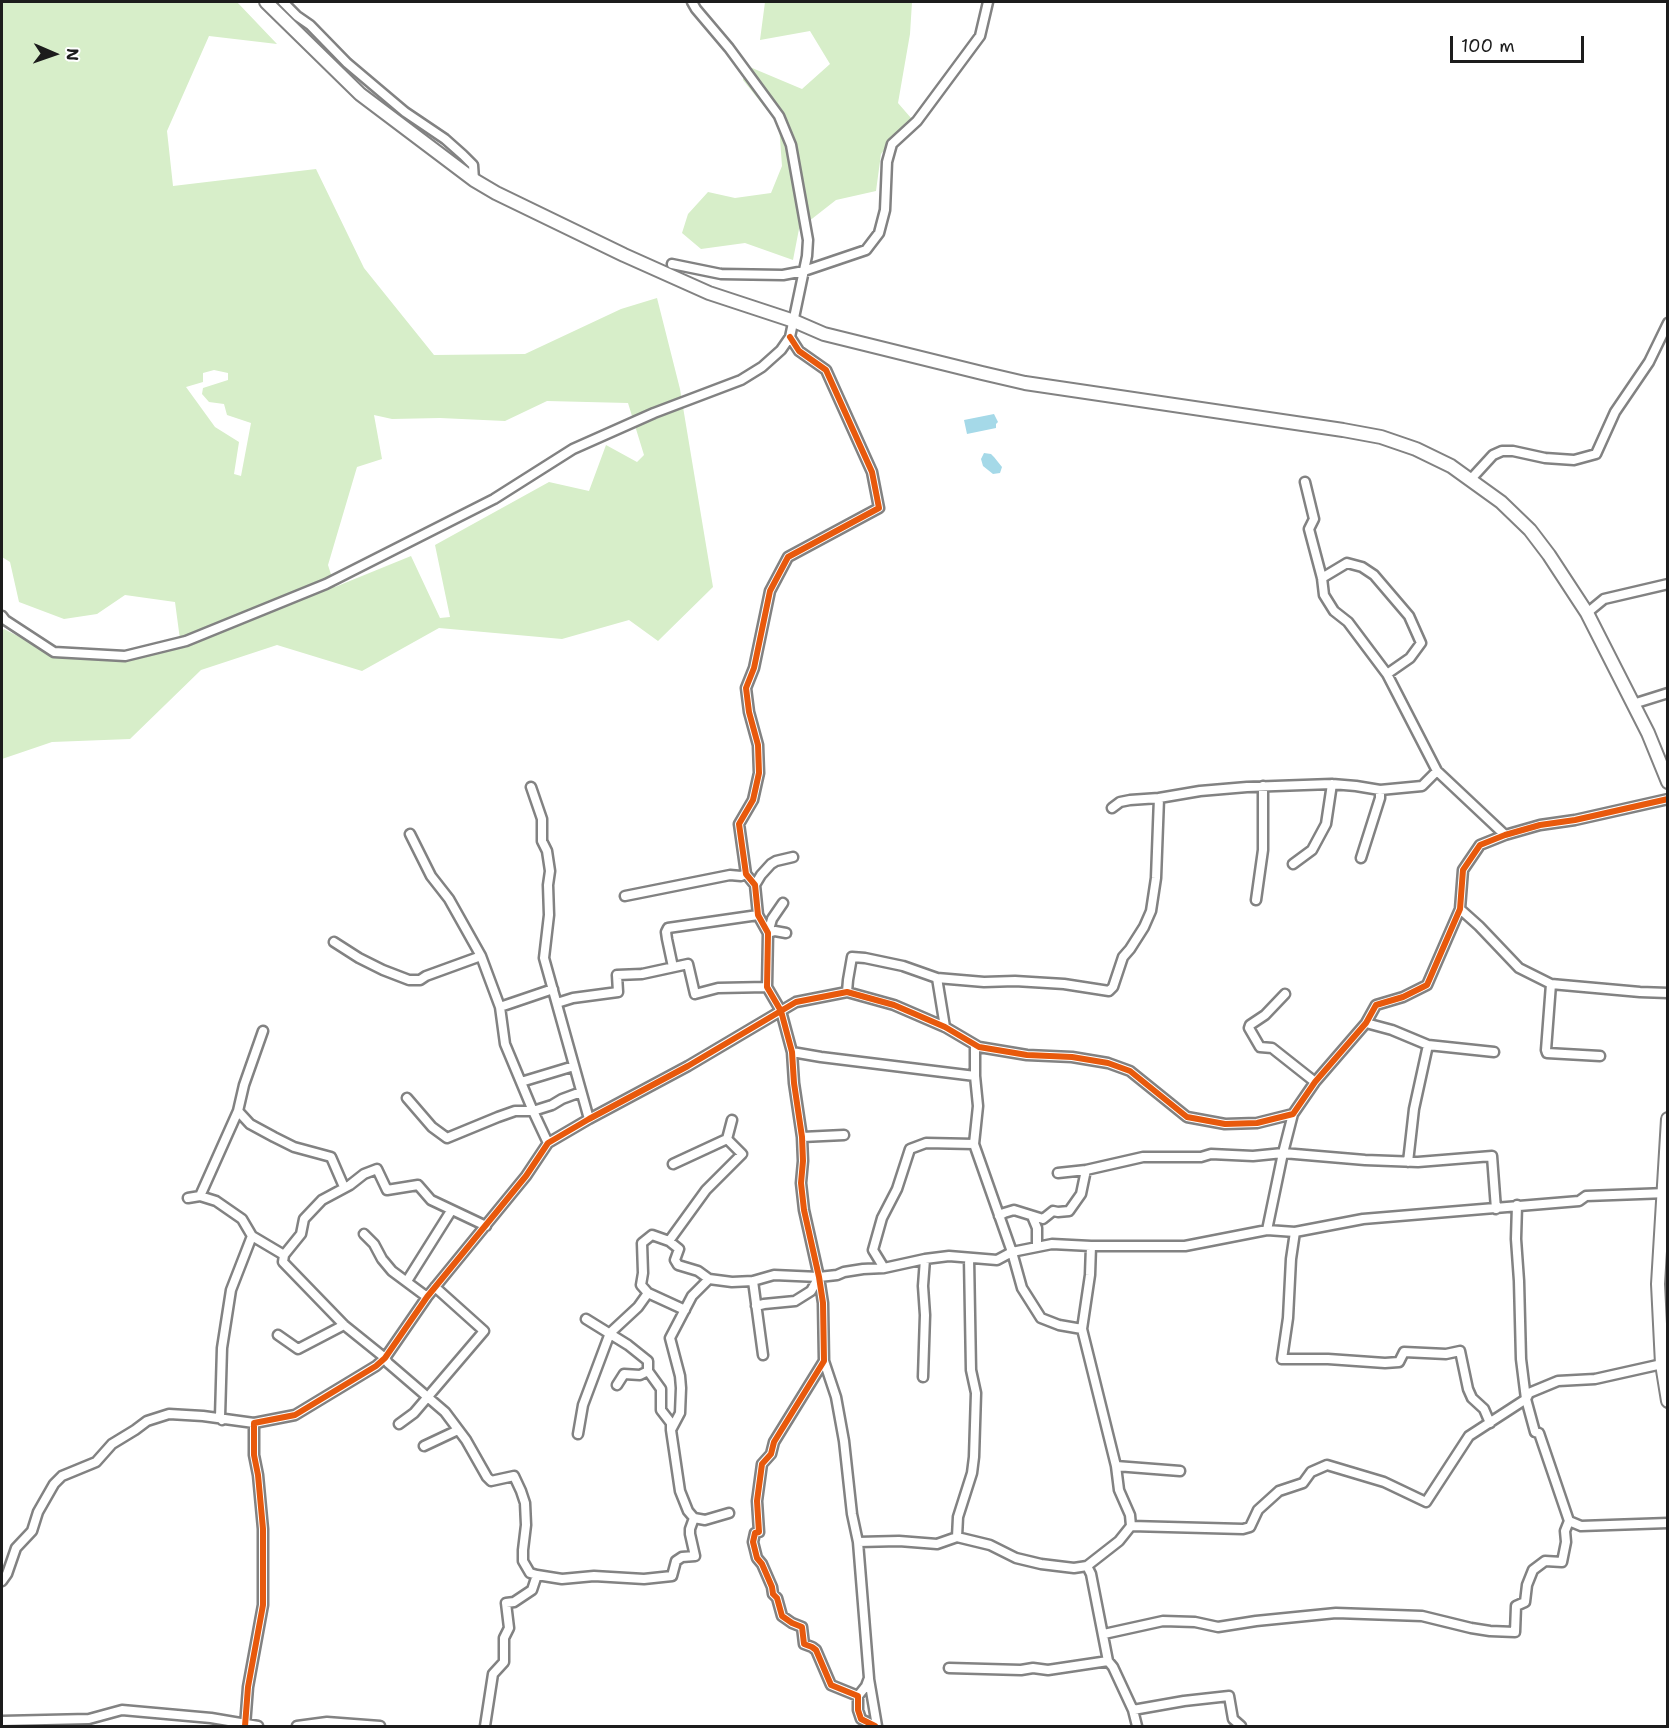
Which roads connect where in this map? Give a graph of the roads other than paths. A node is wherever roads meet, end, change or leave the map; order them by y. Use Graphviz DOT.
graph roads {
  1 [pos="266,2"];
  2 [pos="283,2"];
  3 [pos="692,2"];
  4 [pos="988,2"];
  5 [pos="474,180"];
  6 [pos="672,264"];
  7 [pos="804,272"];
  8 [pos="794,321"];
  9 [pos="1668,323"];
  10 [pos="790,337"];
  11 [pos="1471,479"];
  12 [pos="1305,482"];
  13 [pos="1322,578"];
  14 [pos="1668,584"];
  15 [pos="1587,613"];
  16 [pos="2,616"];
  17 [pos="1387,674"];
  18 [pos="1668,693"];
  19 [pos="1634,704"];
  20 [pos="1665,768"];
  21 [pos="1437,771"];
  22 [pos="1668,782"];
  23 [pos="1332,784"];
  24 [pos="531,786"];
  25 [pos="1263,786"];
  26 [pos="1380,790"];
  27 [pos="1159,798"];
  28 [pos="1668,799"];
  29 [pos="1112,808"];
  30 [pos="410,834"];
  31 [pos="1505,835"];
  32 [pos="793,857"];
  33 [pos="1361,858"];
  34 [pos="1293,864"];
  35 [pos="746,874"];
  36 [pos="755,885"];
  37 [pos="625,896"];
  38 [pos="1256,900"];
  39 [pos="783,903"];
  40 [pos="1460,909"];
  41 [pos="758,915"];
  42 [pos="768,933"];
  43 [pos="786,933"];
  44 [pos="334,942"];
  45 [pos="481,956"];
  46 [pos="673,967"];
  47 [pos="937,978"];
  48 [pos="1551,984"];
  49 [pos="767,987"];
  50 [pos="553,989"];
  51 [pos="848,992"];
  52 [pos="1668,993"];
  53 [pos="1285,994"];
  54 [pos="557,1004"];
  55 [pos="500,1007"];
  56 [pos="782,1011"];
  57 [pos="1365,1023"];
  58 [pos="945,1027"];
  59 [pos="263,1031"];
  60 [pos="1428,1044"];
  61 [pos="975,1045"];
  62 [pos="792,1052"];
  63 [pos="1494,1052"];
  64 [pos="1600,1056"];
  65 [pos="574,1066"];
  66 [pos="975,1076"];
  67 [pos="521,1082"];
  68 [pos="1315,1082"];
  69 [pos="581,1092"];
  70 [pos="407,1098"];
  71 [pos="238,1111"];
  72 [pos="532,1111"];
  73 [pos="1293,1114"];
  74 [pos="589,1119"];
  75 [pos="1668,1119"];
  76 [pos="732,1120"];
  77 [pos="844,1135"];
  78 [pos="802,1137"];
  79 [pos="727,1139"];
  80 [pos="548,1143"];
  81 [pos="974,1144"];
  82 [pos="1283,1153"];
  83 [pos="1408,1162"];
  84 [pos="673,1164"];
  85 [pos="1086,1170"];
  86 [pos="1058,1173"];
  87 [pos="344,1187"];
  88 [pos="1666,1193"];
  89 [pos="200,1196"];
  90 [pos="188,1198"];
  91 [pos="1517,1205"];
  92 [pos="1496,1209"];
  93 [pos="451,1211"];
  94 [pos="999,1216"];
  95 [pos="1032,1216"];
  96 [pos="486,1226"];
  97 [pos="1267,1230"];
  98 [pos="1295,1232"];
  99 [pos="364,1234"];
  100 [pos="252,1236"];
  101 [pos="669,1241"];
  102 [pos="1091,1246"];
  103 [pos="1037,1247"];
  104 [pos="1012,1252"];
  105 [pos="284,1255"];
  106 [pos="969,1258"];
  107 [pos="926,1259"];
  108 [pos="884,1268"];
  109 [pos="819,1277"];
  110 [pos="709,1279"];
  111 [pos="407,1281"];
  112 [pos="753,1281"];
  113 [pos="435,1287"];
  114 [pos="648,1293"];
  115 [pos="427,1298"];
  116 [pos="756,1306"];
  117 [pos="685,1310"];
  118 [pos="586,1319"];
  119 [pos="344,1325"];
  120 [pos="1082,1329"];
  121 [pos="610,1333"];
  122 [pos="278,1335"];
  123 [pos="764,1355"];
  124 [pos="385,1358"];
  125 [pos="824,1361"];
  126 [pos="1662,1364"];
  127 [pos="648,1371"];
  128 [pos="923,1377"];
  129 [pos="617,1385"];
  130 [pos="428,1397"];
  131 [pos="1526,1399"];
  132 [pos="1668,1401"];
  133 [pos="222,1420"];
  134 [pos="1490,1423"];
  135 [pos="254,1424"];
  136 [pos="399,1424"];
  137 [pos="458,1430"];
  138 [pos="671,1430"];
  139 [pos="578,1434"];
  140 [pos="424,1446"];
  141 [pos="1116,1466"];
  142 [pos="1180,1471"];
  143 [pos="729,1513"];
  144 [pos="694,1518"];
  145 [pos="1569,1521"];
  146 [pos="1668,1523"];
  147 [pos="1131,1526"];
  148 [pos="957,1537"];
  149 [pos="858,1542"];
  150 [pos="1087,1566"];
  151 [pos="537,1575"];
  152 [pos="2,1581"];
  153 [pos="1104,1634"];
  154 [pos="1108,1661"];
  155 [pos="950,1668"];
  156 [pos="869,1678"];
  157 [pos="858,1695"];
  158 [pos="1133,1710"];
  159 [pos="2,1721"];
  160 [pos="89,1723"];
  161 [pos="245,1725"];
  162 [pos="258,1726"];
  163 [pos="297,1726"];
  164 [pos="380,1726"];
  165 [pos="485,1726"];
  166 [pos="876,1726"];
  167 [pos="1137,1726"];
  168 [pos="1241,1726"];
  1 -- 5 [label="main road"];
  2 -- 5 [label="street"];
  3 -- 7 [label="street"];
  4 -- 7 [label="street"];
  5 -- 8 [label="main road"];
  6 -- 7 [label="street"];
  7 -- 8 [label="street"];
  8 -- 10 [label="street"];
  8 -- 11 [label="main road"];
  9 -- 11 [label="street"];
  10 -- 16 [label="street"];
  10 -- 35 [label="street"];
  11 -- 15 [label="main road"];
  12 -- 13 [label="street"];
  13 -- 17 [label="street"];
  13 -- 17 [label="street"];
  14 -- 15 [label="street"];
  15 -- 19 [label="main road"];
  17 -- 21 [label="street"];
  18 -- 19 [label="street"];
  19 -- 20 [label="main road"];
  20 -- 22 [label="main road"];
  21 -- 26 [label="street"];
  21 -- 31 [label="street"];
  23 -- 25 [label="street"];
  23 -- 26 [label="street"];
  23 -- 34 [label="street"];
  24 -- 50 [label="street"];
  25 -- 27 [label="street"];
  25 -- 38 [label="street"];
  26 -- 33 [label="street"];
  27 -- 29 [label="street"];
  27 -- 47 [label="street"];
  28 -- 31 [label="street"];
  30 -- 45 [label="street"];
  31 -- 40 [label="street"];
  32 -- 36 [label="street"];
  35 -- 36 [label="street"];
  35 -- 37 [label="street"];
  36 -- 41 [label="street"];
  39 -- 42 [label="street"];
  40 -- 48 [label="street"];
  40 -- 57 [label="street"];
  41 -- 42 [label="street"];
  41 -- 46 [label="street"];
  42 -- 43 [label="street"];
  42 -- 49 [label="street"];
  44 -- 45 [label="street"];
  45 -- 55 [label="street"];
  46 -- 49 [label="street"];
  46 -- 54 [label="street"];
  47 -- 51 [label="street"];
  47 -- 58 [label="street"];
  48 -- 52 [label="street"];
  48 -- 64 [label="street"];
  49 -- 56 [label="street"];
  50 -- 54 [label="street"];
  50 -- 55 [label="street"];
  51 -- 56 [label="street"];
  51 -- 58 [label="street"];
  53 -- 68 [label="street"];
  54 -- 65 [label="street"];
  55 -- 67 [label="street"];
  56 -- 62 [label="street"];
  56 -- 74 [label="street"];
  57 -- 60 [label="street"];
  57 -- 68 [label="street"];
  58 -- 61 [label="street"];
  59 -- 71 [label="street"];
  60 -- 63 [label="street"];
  60 -- 83 [label="street"];
  61 -- 66 [label="street"];
  61 -- 73 [label="street"];
  62 -- 66 [label="street"];
  62 -- 78 [label="street"];
  65 -- 67 [label="street"];
  65 -- 69 [label="street"];
  66 -- 81 [label="street"];
  67 -- 72 [label="street"];
  68 -- 73 [label="street"];
  69 -- 72 [label="street"];
  69 -- 74 [label="street"];
  70 -- 72 [label="street"];
  71 -- 87 [label="street"];
  71 -- 89 [label="street"];
  72 -- 80 [label="street"];
  73 -- 82 [label="street"];
  74 -- 80 [label="street"];
  75 -- 88 [label="main road"];
  76 -- 79 [label="street"];
  77 -- 78 [label="street"];
  78 -- 109 [label="street"];
  79 -- 84 [label="street"];
  79 -- 101 [label="street"];
  80 -- 96 [label="street"];
  81 -- 94 [label="street"];
  81 -- 108 [label="street"];
  82 -- 83 [label="street"];
  82 -- 85 [label="street"];
  82 -- 97 [label="street"];
  83 -- 92 [label="street"];
  85 -- 86 [label="street"];
  85 -- 95 [label="street"];
  87 -- 93 [label="street"];
  87 -- 105 [label="street"];
  88 -- 91 [label="street"];
  88 -- 126 [label="main road"];
  89 -- 90 [label="street"];
  89 -- 100 [label="street"];
  91 -- 92 [label="street"];
  91 -- 131 [label="street"];
  92 -- 98 [label="street"];
  93 -- 96 [label="street"];
  93 -- 111 [label="street"];
  94 -- 95 [label="street"];
  94 -- 104 [label="street"];
  95 -- 103 [label="street"];
  96 -- 113 [label="street"];
  97 -- 98 [label="street"];
  97 -- 102 [label="street"];
  98 -- 134 [label="street"];
  99 -- 111 [label="street"];
  100 -- 105 [label="street"];
  100 -- 133 [label="street"];
  101 -- 110 [label="street"];
  101 -- 114 [label="street"];
  102 -- 103 [label="street"];
  102 -- 120 [label="street"];
  103 -- 104 [label="street"];
  104 -- 106 [label="street"];
  104 -- 120 [label="street"];
  105 -- 119 [label="street"];
  106 -- 107 [label="street"];
  106 -- 148 [label="street"];
  107 -- 108 [label="street"];
  107 -- 128 [label="street"];
  108 -- 109 [label="street"];
  109 -- 112 [label="street"];
  109 -- 116 [label="street"];
  109 -- 125 [label="street"];
  110 -- 112 [label="street"];
  110 -- 117 [label="street"];
  111 -- 115 [label="street"];
  112 -- 116 [label="street"];
  113 -- 115 [label="street"];
  113 -- 130 [label="street"];
  114 -- 117 [label="street"];
  114 -- 121 [label="street"];
  115 -- 124 [label="street"];
  116 -- 123 [label="street"];
  117 -- 138 [label="street"];
  118 -- 121 [label="street"];
  119 -- 122 [label="street"];
  119 -- 124 [label="street"];
  120 -- 141 [label="street"];
  121 -- 127 [label="street"];
  121 -- 139 [label="street"];
  124 -- 130 [label="street"];
  124 -- 135 [label="street"];
  125 -- 149 [label="street"];
  125 -- 157 [label="street"];
  126 -- 131 [label="street"];
  126 -- 132 [label="main road"];
  127 -- 129 [label="street"];
  127 -- 138 [label="street"];
  130 -- 136 [label="street"];
  130 -- 137 [label="street"];
  131 -- 134 [label="street"];
  131 -- 145 [label="street"];
  133 -- 135 [label="street"];
  133 -- 152 [label="street"];
  134 -- 147 [label="street"];
  135 -- 161 [label="street"];
  137 -- 140 [label="street"];
  137 -- 151 [label="street"];
  138 -- 144 [label="street"];
  141 -- 142 [label="street"];
  141 -- 147 [label="street"];
  143 -- 144 [label="street"];
  144 -- 151 [label="street"];
  145 -- 146 [label="street"];
  145 -- 153 [label="street"];
  147 -- 150 [label="street"];
  148 -- 149 [label="street"];
  148 -- 150 [label="street"];
  149 -- 156 [label="street"];
  150 -- 153 [label="street"];
  151 -- 165 [label="street"];
  153 -- 154 [label="street"];
  154 -- 155 [label="street"];
  154 -- 158 [label="street"];
  156 -- 157 [label="street"];
  156 -- 166 [label="street"];
  157 -- 166 [label="street"];
  158 -- 167 [label="street"];
  158 -- 168 [label="street"];
  159 -- 160 [label="street"];
  160 -- 161 [label="street"];
  161 -- 162 [label="street"];
  163 -- 164 [label="street"];
}
